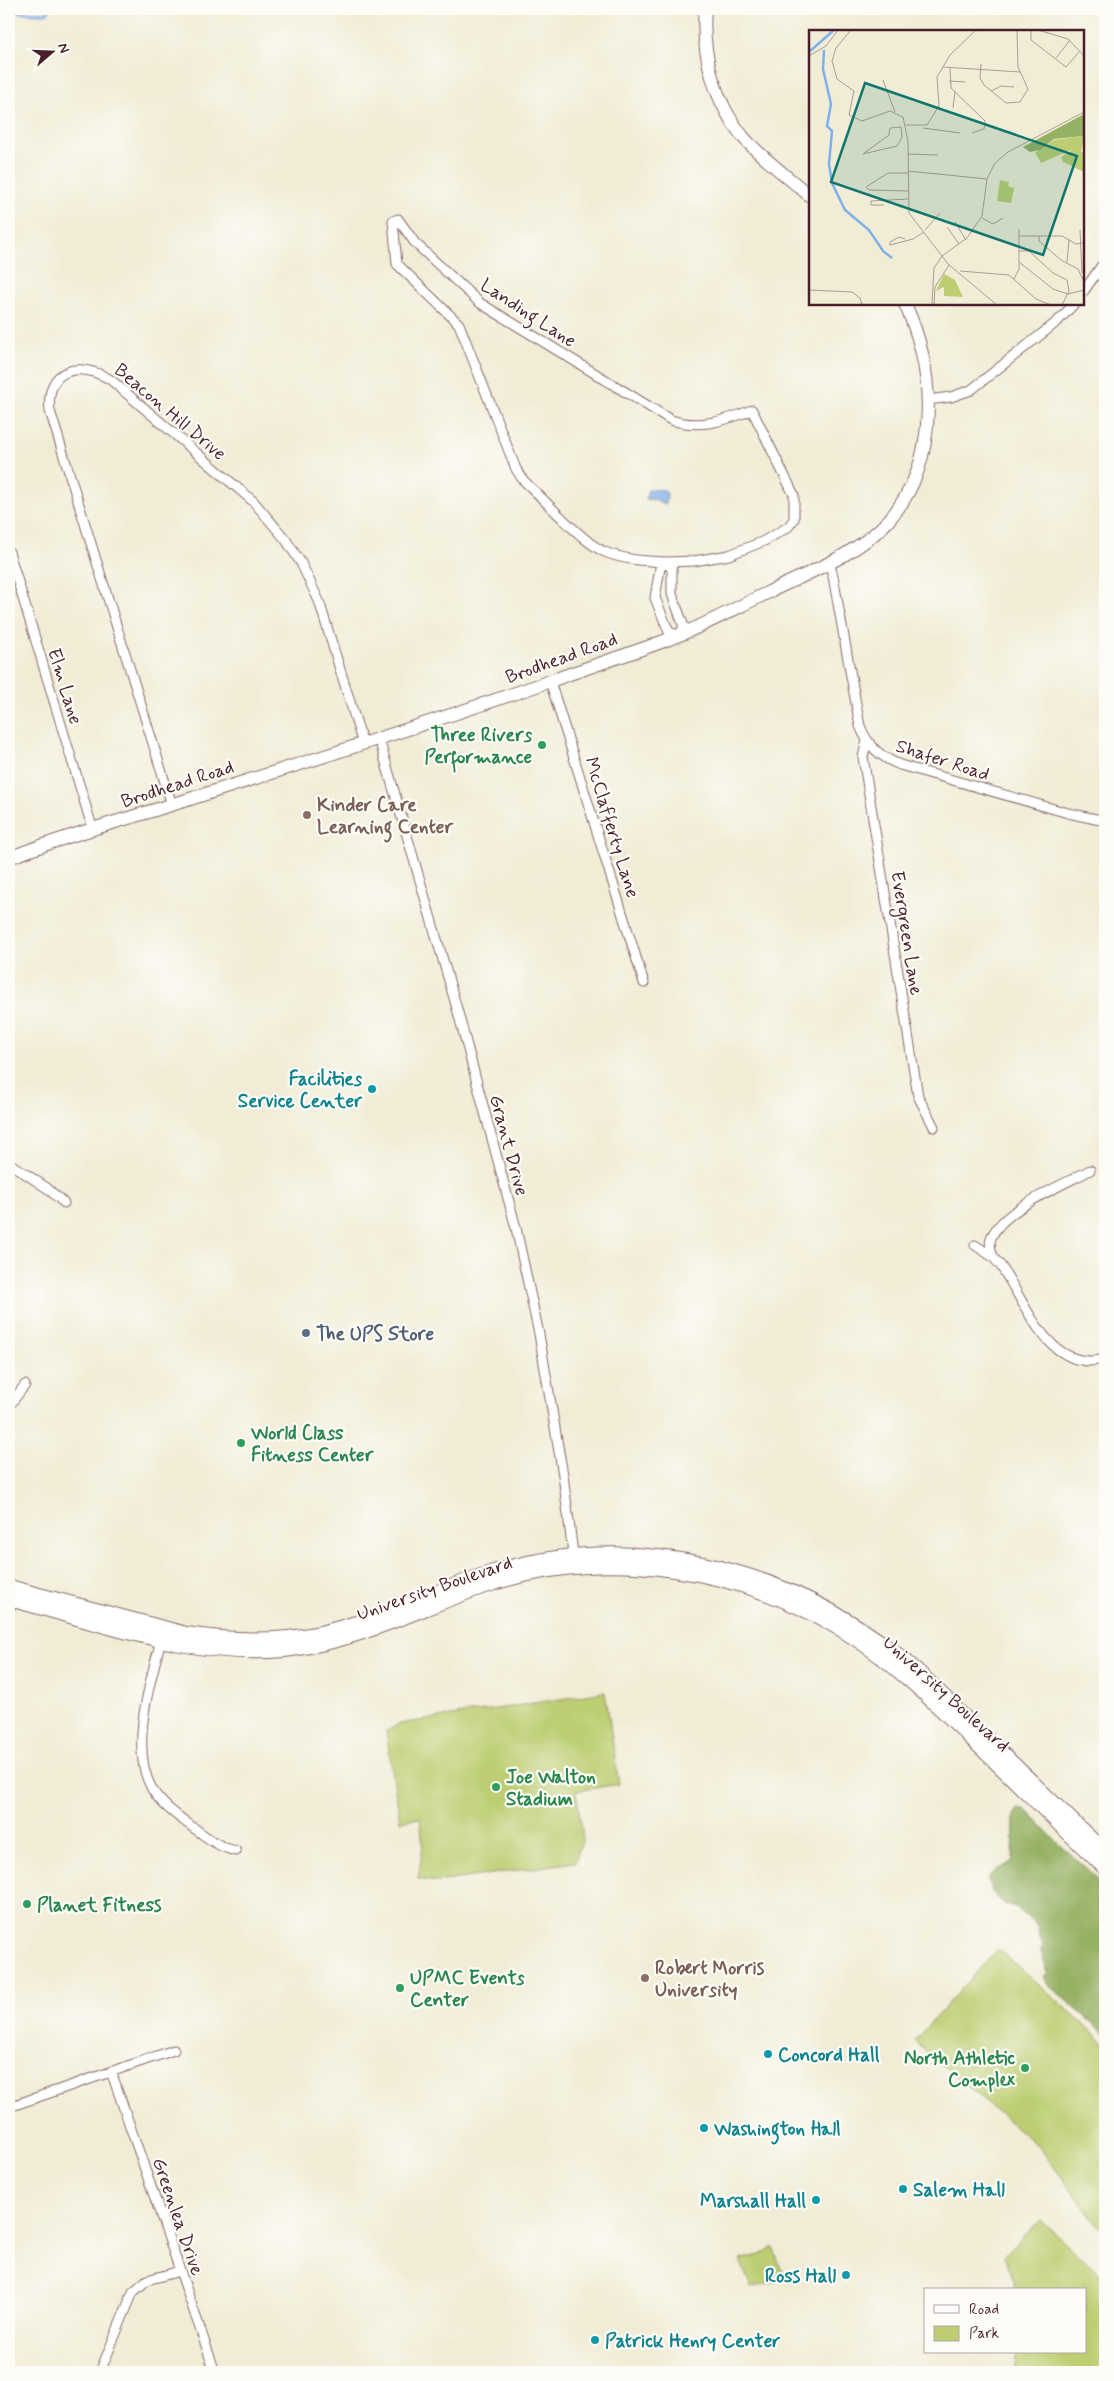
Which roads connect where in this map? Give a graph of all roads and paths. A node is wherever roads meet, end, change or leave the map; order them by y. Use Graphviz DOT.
graph roads {
  1 [pos="704,9"];
  2 [pos="809,195"];
  3 [pos="1105,261"];
  4 [pos="1084,291"];
  5 [pos="905,305"];
  6 [pos="1073,305"];
  7 [pos="928,400"];
  8 [pos="9,552"];
  9 [pos="666,562"];
  10 [pos="829,562"];
  11 [pos="679,635"];
  12 [pos="550,681"];
  13 [pos="380,739"];
  14 [pos="866,740"];
  15 [pos="363,744"];
  16 [pos="172,804"];
  17 [pos="1105,821"];
  18 [pos="93,830"];
  19 [pos="9,858"];
  20 [pos="644,983"];
  21 [pos="934,1127"];
  22 [pos="9,1163"];
  23 [pos="1090,1170"];
  24 [pos="64,1203"];
  25 [pos="976,1245"];
  26 [pos="993,1257"];
  27 [pos="1105,1360"];
  28 [pos="25,1385"];
  29 [pos="9,1406"];
  30 [pos="574,1561"];
  31 [pos="9,1587"];
  32 [pos="9,1599"];
  33 [pos="161,1640"];
  34 [pos="236,1851"];
  35 [pos="1105,1852"];
  36 [pos="1105,1868"];
  37 [pos="174,2050"];
  38 [pos="111,2071"];
  39 [pos="9,2107"];
  40 [pos="180,2271"];
  41 [pos="100,2372"];
  42 [pos="215,2372"];
  1 -- 2 [label="main road"];
  3 -- 4 [label="street"];
  5 -- 7 [label="main road, Brodhead Road"];
  6 -- 7 [label="street"];
  7 -- 10 [label="main road, Brodhead Road"];
  8 -- 18 [label="street, Elm Lane"];
  9 -- 9 [label="street, Landing Lane"];
  9 -- 11 [label="street"];
  9 -- 11 [label="street"];
  10 -- 11 [label="main road, Brodhead Road"];
  10 -- 14 [label="street"];
  11 -- 12 [label="main road, Brodhead Road"];
  12 -- 13 [label="main road, Brodhead Road"];
  12 -- 20 [label="street, McClafferty Lane"];
  13 -- 15 [label="main road, Brodhead Road"];
  13 -- 30 [label="street, Grant Drive"];
  14 -- 17 [label="street, Shafer Road"];
  14 -- 21 [label="street, Evergreen Lane"];
  15 -- 16 [label="main road, Brodhead Road"];
  15 -- 16 [label="street, Beacon Hill Drive"];
  16 -- 18 [label="main road, Brodhead Road"];
  18 -- 19 [label="main road, Brodhead Road"];
  22 -- 24 [label="street"];
  23 -- 26 [label="street"];
  25 -- 26 [label="street"];
  26 -- 27 [label="street"];
  28 -- 29 [label="street"];
  30 -- 31 [label="main road, University Boulevard"];
  30 -- 33 [label="main road, University Boulevard"];
  30 -- 35 [label="main road, University Boulevard"];
  30 -- 36 [label="main road, University Boulevard"];
  32 -- 33 [label="main road, University Boulevard"];
  33 -- 34 [label="street"];
  37 -- 38 [label="street"];
  38 -- 39 [label="street"];
  38 -- 40 [label="street, Greenlea Drive"];
  40 -- 41 [label="street"];
  40 -- 42 [label="street, Greenlea Drive"];
}
